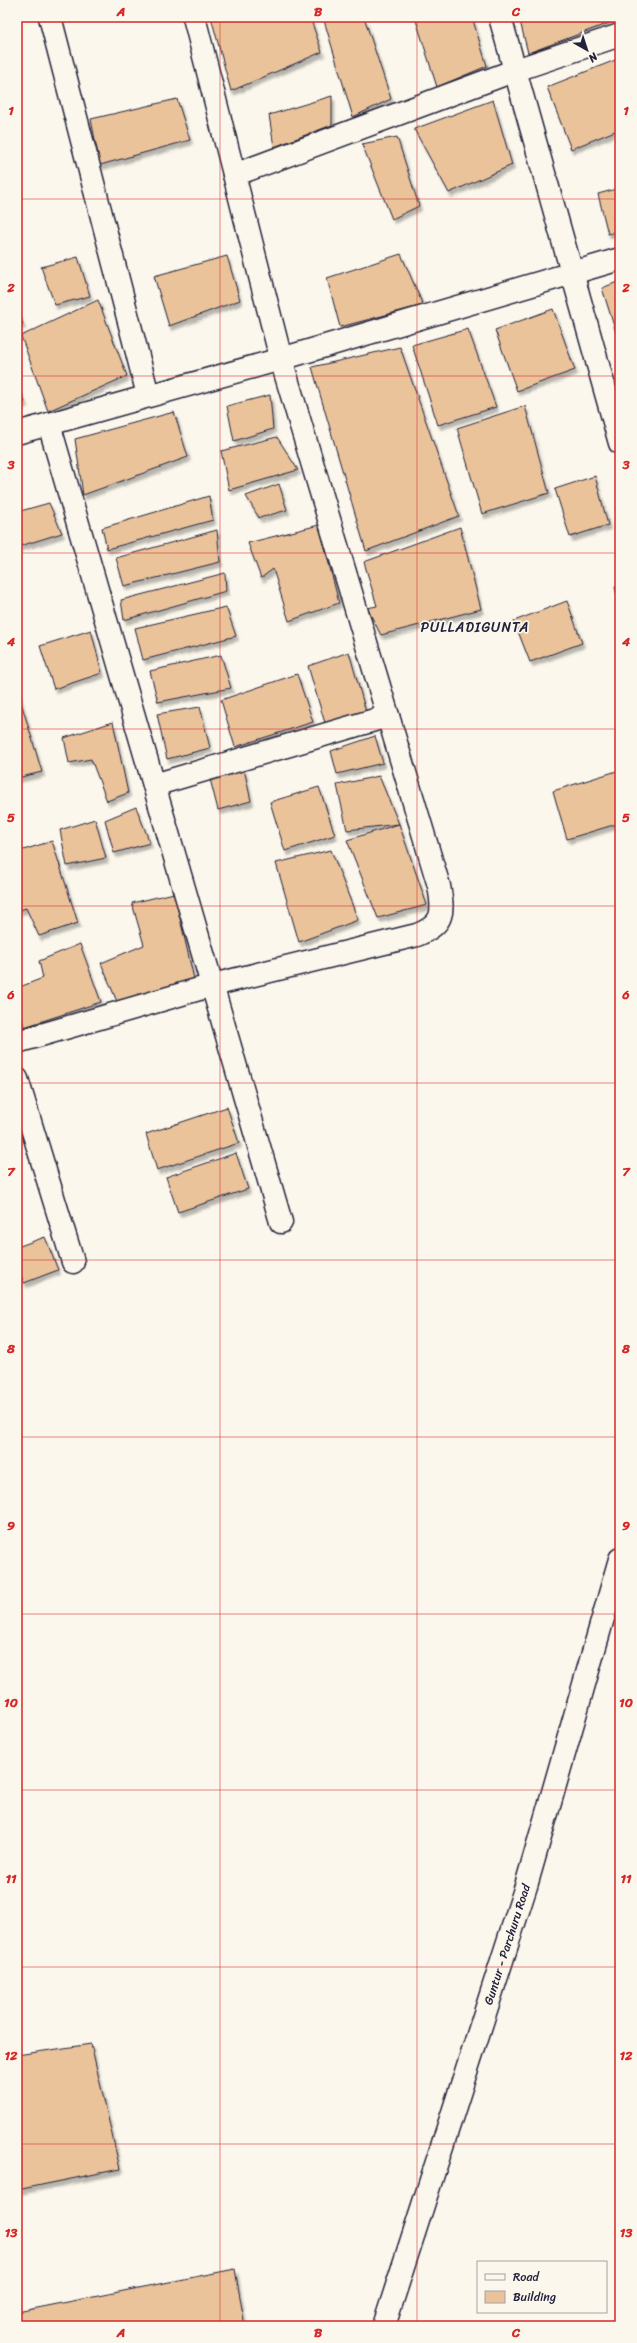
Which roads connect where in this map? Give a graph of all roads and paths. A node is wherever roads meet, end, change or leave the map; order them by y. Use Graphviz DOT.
graph roads {
  1 [pos="50,17"];
  2 [pos="194,17"];
  3 [pos="500,17"];
  4 [pos="620,35"];
  5 [pos="516,70"];
  6 [pos="234,175"];
  7 [pos="620,260"];
  8 [pos="574,273"];
  9 [pos="281,359"];
  10 [pos="148,396"];
  11 [pos="49,424"];
  12 [pos="17,433"];
  13 [pos="620,443"];
  14 [pos="388,716"];
  15 [pos="154,785"];
  16 [pos="213,985"];
  17 [pos="17,1042"];
  18 [pos="17,1079"];
  19 [pos="281,1222"];
  20 [pos="73,1262"];
  21 [pos="620,1559"];
  22 [pos="384,2326"];
  1 -- 10 [label="street"];
  2 -- 6 [label="street"];
  3 -- 5 [label="street"];
  4 -- 5 [label="street"];
  5 -- 6 [label="street"];
  5 -- 8 [label="street"];
  6 -- 9 [label="street"];
  7 -- 8 [label="street"];
  8 -- 9 [label="street"];
  8 -- 13 [label="street"];
  9 -- 10 [label="street"];
  9 -- 14 [label="street"];
  10 -- 11 [label="street"];
  11 -- 12 [label="street"];
  11 -- 15 [label="street"];
  14 -- 15 [label="street"];
  14 -- 16 [label="street"];
  15 -- 16 [label="street"];
  16 -- 17 [label="street"];
  16 -- 19 [label="street"];
  18 -- 20 [label="street"];
  21 -- 22 [label="street, Guntur - Parchuru Road"];
}
